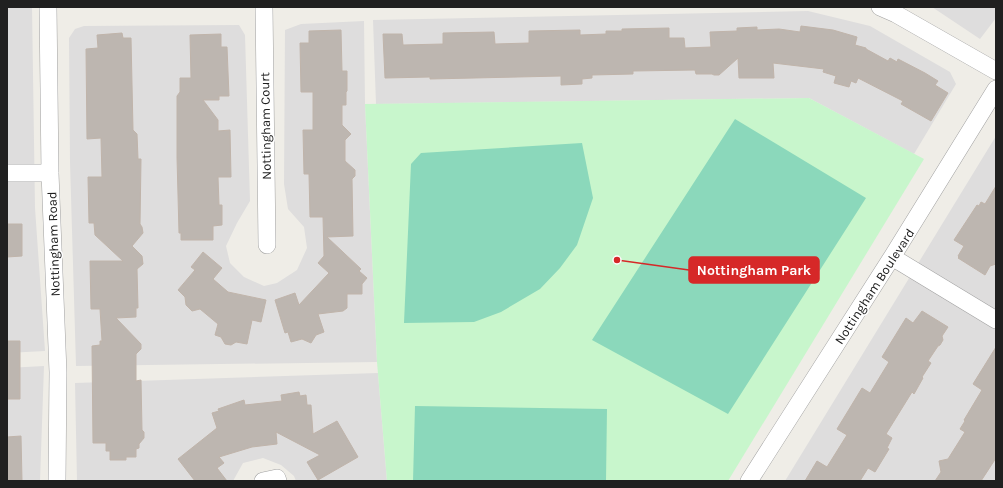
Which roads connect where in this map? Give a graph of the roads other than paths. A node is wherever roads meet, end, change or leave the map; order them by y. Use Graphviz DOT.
graph roads {
  1 [pos="48,7"];
  2 [pos="264,7"];
  3 [pos="880,7"];
  4 [pos="996,71"];
  5 [pos="996,89"];
  6 [pos="7,173"];
  7 [pos="50,173"];
  8 [pos="267,245"];
  9 [pos="892,257"];
  10 [pos="996,320"];
  11 [pos="57,481"];
  12 [pos="263,481"];
  13 [pos="278,481"];
  14 [pos="749,481"];
  1 -- 7 [label="street, Nottingham Road"];
  2 -- 8 [label="street, Nottingham Court"];
  3 -- 4 [label="street"];
  5 -- 9 [label="street, Nottingham Boulevard"];
  6 -- 7 [label="street"];
  7 -- 11 [label="street, Nottingham Road"];
  9 -- 10 [label="street"];
  9 -- 14 [label="street, Nottingham Boulevard"];
  12 -- 13 [label="street"];
}
